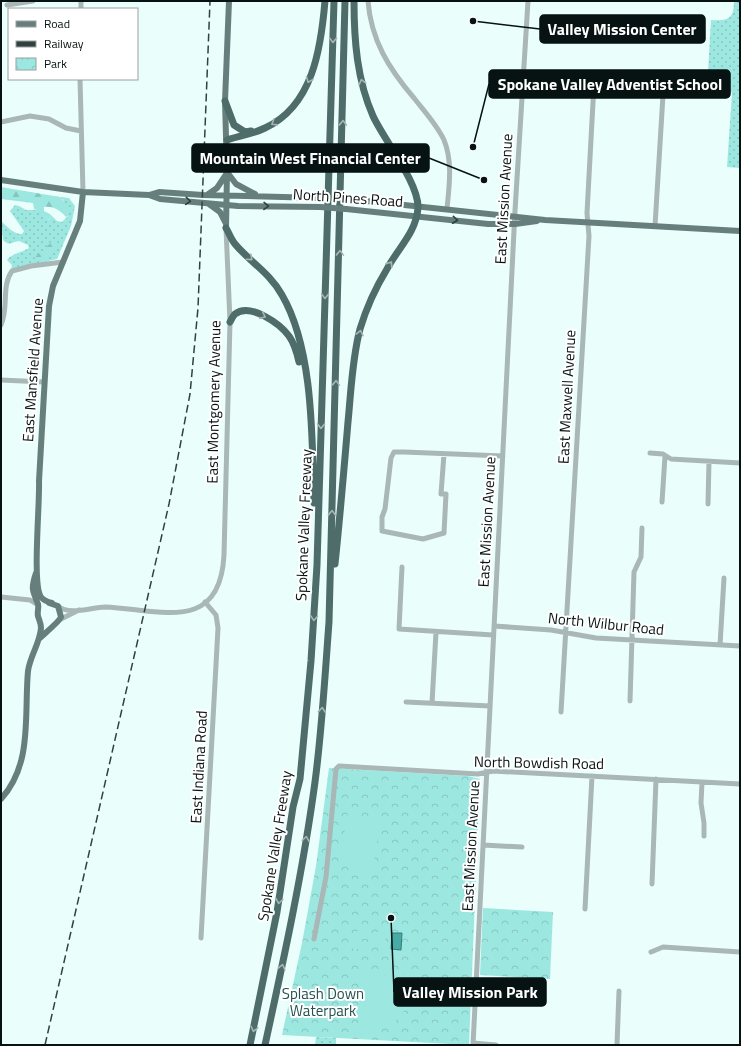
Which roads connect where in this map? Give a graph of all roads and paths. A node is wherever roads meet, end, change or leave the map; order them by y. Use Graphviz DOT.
graph roads {
  1 [pos="33,1"];
  2 [pos="229,1"];
  3 [pos="325,1"];
  4 [pos="334,1"];
  5 [pos="345,1"];
  6 [pos="354,1"];
  7 [pos="368,1"];
  8 [pos="528,1"];
  9 [pos="7,5"];
  10 [pos="80,80"];
  11 [pos="524,80"];
  12 [pos="594,84"];
  13 [pos="225,101"];
  14 [pos="1,122"];
  15 [pos="81,131"];
  16 [pos="257,131"];
  17 [pos="226,140"];
  18 [pos="227,172"];
  19 [pos="1,180"];
  20 [pos="83,192"];
  21 [pos="150,195"];
  22 [pos="207,195"];
  23 [pos="227,196"];
  24 [pos="261,196"];
  25 [pos="205,202"];
  26 [pos="227,205"];
  27 [pos="418,206"];
  28 [pos="447,209"];
  29 [pos="417,215"];
  30 [pos="515,216"];
  31 [pos="545,220"];
  32 [pos="588,222"];
  33 [pos="515,224"];
  34 [pos="655,226"];
  35 [pos="226,228"];
  36 [pos="740,231"];
  37 [pos="63,262"];
  38 [pos="3,310"];
  39 [pos="230,322"];
  40 [pos="1,325"];
  41 [pos="1,380"];
  42 [pos="44,382"];
  43 [pos="310,400"];
  44 [pos="650,453"];
  45 [pos="444,454"];
  46 [pos="503,456"];
  47 [pos="665,456"];
  48 [pos="709,461"];
  49 [pos="740,463"];
  50 [pos="662,502"];
  51 [pos="708,504"];
  52 [pos="642,528"];
  53 [pos="316,565"];
  54 [pos="402,567"];
  55 [pos="36,573"];
  56 [pos="724,578"];
  57 [pos="33,595"];
  58 [pos="1,597"];
  59 [pos="24,600"];
  60 [pos="204,602"];
  61 [pos="52,603"];
  62 [pos="38,605"];
  63 [pos="58,606"];
  64 [pos="80,610"];
  65 [pos="38,612"];
  66 [pos="39,620"];
  67 [pos="59,621"];
  68 [pos="329,622"];
  69 [pos="53,625"];
  70 [pos="494,626"];
  71 [pos="436,632"];
  72 [pos="566,634"];
  73 [pos="493,635"];
  74 [pos="38,640"];
  75 [pos="632,641"];
  76 [pos="720,645"];
  77 [pos="740,646"];
  78 [pos="630,701"];
  79 [pos="406,702"];
  80 [pos="432,703"];
  81 [pos="490,706"];
  82 [pos="562,712"];
  83 [pos="487,772"];
  84 [pos="592,776"];
  85 [pos="656,779"];
  86 [pos="702,782"];
  87 [pos="740,784"];
  88 [pos="1,799"];
  89 [pos="704,836"];
  90 [pos="483,845"];
  91 [pos="522,847"];
  92 [pos="652,884"];
  93 [pos="585,909"];
  94 [pos="201,938"];
  95 [pos="314,939"];
  96 [pos="651,952"];
  97 [pos="740,952"];
  98 [pos="619,991"];
  99 [pos="473,1044"];
  100 [pos="250,1045"];
  101 [pos="265,1045"];
  102 [pos="496,1045"];
  103 [pos="617,1045"];
  1 -- 9 [label="street"];
  2 -- 13 [label="main road, East Montgomery Avenue"];
  3 -- 16 [label="highway, one-way"];
  4 -- 53 [label="highway, Spokane Valley Freeway, one-way"];
  68 -- 5 [label="highway, Spokane Valley Freeway, one-way"];
  27 -- 6 [label="highway, one-way"];
  7 -- 28 [label="street"];
  8 -- 11 [label="street, East Mission Avenue"];
  10 -- 15 [label="street, East Mansfield Avenue"];
  11 -- 12 [label="street"];
  11 -- 30 [label="street, East Mission Avenue"];
  12 -- 32 [label="street, East Maxwell Avenue"];
  12 -- 34 [label="street"];
  13 -- 16 [label="highway"];
  13 -- 17 [label="main road, East Montgomery Avenue"];
  14 -- 15 [label="street"];
  15 -- 20 [label="street, East Mansfield Avenue"];
  16 -- 17 [label="highway"];
  17 -- 18 [label="main road, East Montgomery Avenue"];
  18 -- 22 [label="main road"];
  18 -- 23 [label="main road, East Montgomery Avenue"];
  18 -- 24 [label="main road"];
  19 -- 20 [label="main road, North Pines Road"];
  20 -- 21 [label="main road, North Pines Road"];
  20 -- 37 [label="main road, East Mansfield Avenue"];
  21 -- 22 [label="main road, North Pines Road"];
  21 -- 25 [label="main road, North Pines Road, one-way"];
  22 -- 23 [label="main road, North Pines Road"];
  23 -- 24 [label="main road, North Pines Road"];
  23 -- 26 [label="main road, East Montgomery Avenue"];
  24 -- 27 [label="main road, North Pines Road, bridge"];
  25 -- 26 [label="main road, North Pines Road"];
  25 -- 35 [label="main road"];
  26 -- 29 [label="main road, North Pines Road, one-way, bridge"];
  26 -- 35 [label="main road, East Montgomery Avenue"];
  27 -- 28 [label="main road, North Pines Road"];
  27 -- 29 [label="highway"];
  28 -- 30 [label="main road, North Pines Road"];
  29 -- 33 [label="main road, North Pines Road, one-way"];
  68 -- 29 [label="highway, one-way"];
  30 -- 31 [label="main road, North Pines Road"];
  30 -- 33 [label="street, East Mission Avenue"];
  31 -- 32 [label="main road, North Pines Road"];
  31 -- 33 [label="main road, North Pines Road"];
  32 -- 34 [label="main road, North Pines Road"];
  32 -- 72 [label="street, East Maxwell Avenue"];
  33 -- 46 [label="street, East Mission Avenue"];
  34 -- 36 [label="main road, North Pines Road"];
  35 -- 39 [label="street, East Montgomery Avenue"];
  35 -- 43 [label="highway, one-way"];
  37 -- 38 [label="street"];
  37 -- 42 [label="main road, East Mansfield Avenue"];
  38 -- 40 [label="street"];
  39 -- 43 [label="highway, one-way"];
  39 -- 60 [label="street, East Montgomery Avenue"];
  41 -- 42 [label="street"];
  42 -- 55 [label="main road, East Mansfield Avenue"];
  43 -- 53 [label="highway"];
  44 -- 47 [label="street"];
  45 -- 45 [label="street"];
  45 -- 46 [label="street"];
  46 -- 70 [label="street, East Mission Avenue"];
  47 -- 48 [label="street"];
  47 -- 50 [label="street"];
  48 -- 49 [label="street"];
  48 -- 51 [label="street"];
  52 -- 75 [label="street"];
  53 -- 100 [label="highway, Spokane Valley Freeway, one-way"];
  54 -- 71 [label="street"];
  55 -- 57 [label="main road, East Mansfield Avenue"];
  55 -- 61 [label="main road, East Mansfield Avenue"];
  56 -- 76 [label="street"];
  57 -- 59 [label="street"];
  57 -- 62 [label="main road"];
  58 -- 59 [label="street"];
  59 -- 62 [label="street"];
  60 -- 64 [label="street"];
  60 -- 94 [label="street, East Indiana Road"];
  61 -- 63 [label="main road"];
  61 -- 65 [label="main road"];
  62 -- 65 [label="main road"];
  63 -- 64 [label="street"];
  63 -- 67 [label="main road"];
  64 -- 67 [label="street"];
  65 -- 66 [label="main road"];
  66 -- 69 [label="main road"];
  66 -- 74 [label="main road"];
  67 -- 69 [label="main road"];
  101 -- 68 [label="highway, Spokane Valley Freeway, one-way"];
  69 -- 74 [label="main road"];
  70 -- 72 [label="street, North Wilbur Road"];
  70 -- 73 [label="street, East Mission Avenue"];
  71 -- 73 [label="street"];
  71 -- 80 [label="street"];
  72 -- 75 [label="street, North Wilbur Road"];
  72 -- 82 [label="street, East Maxwell Avenue"];
  73 -- 81 [label="street, East Mission Avenue"];
  74 -- 88 [label="main road"];
  75 -- 76 [label="street, North Wilbur Road"];
  75 -- 78 [label="street"];
  76 -- 77 [label="street, North Wilbur Road"];
  79 -- 80 [label="street"];
  80 -- 81 [label="street"];
  81 -- 83 [label="street, East Mission Avenue"];
  83 -- 84 [label="street, North Bowdish Road"];
  83 -- 90 [label="street, East Mission Avenue"];
  83 -- 95 [label="street, North Bowdish Road"];
  84 -- 85 [label="street, North Bowdish Road"];
  84 -- 93 [label="street"];
  85 -- 86 [label="street, North Bowdish Road"];
  85 -- 92 [label="street"];
  86 -- 87 [label="street, North Bowdish Road"];
  86 -- 89 [label="street"];
  90 -- 91 [label="street"];
  90 -- 99 [label="street, East Mission Avenue"];
  96 -- 97 [label="street"];
  98 -- 103 [label="street"];
  99 -- 102 [label="street"];
}
